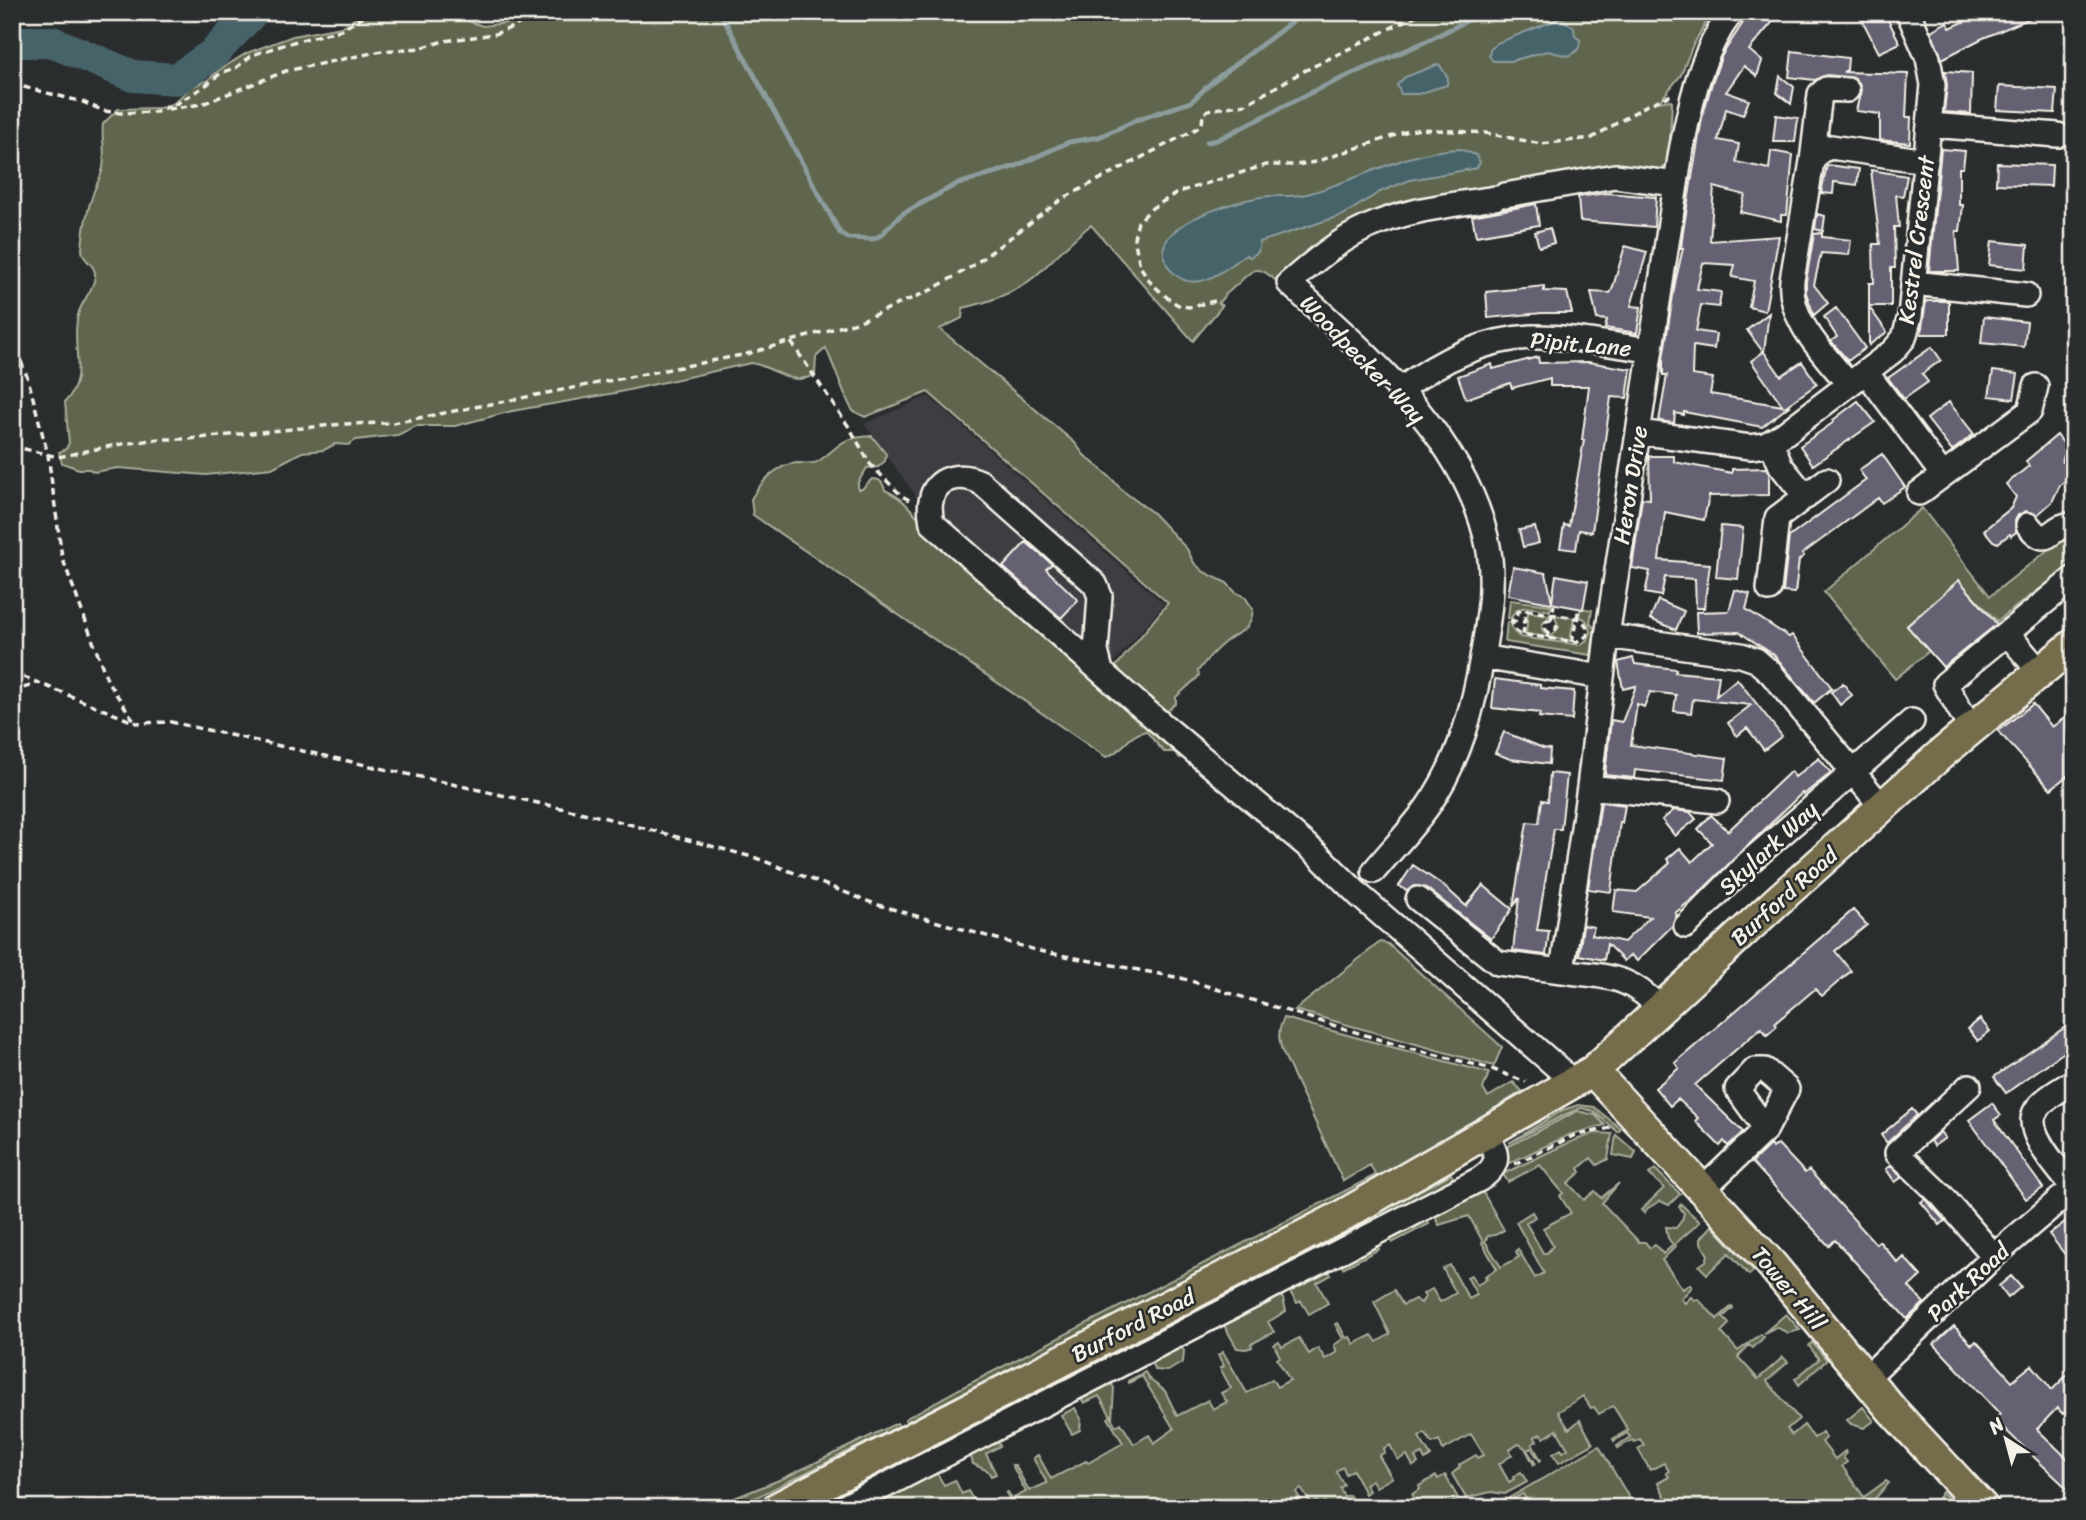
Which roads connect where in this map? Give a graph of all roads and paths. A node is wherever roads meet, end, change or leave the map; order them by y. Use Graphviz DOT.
graph roads {
  1 [pos="371,12"];
  2 [pos="478,12"];
  3 [pos="1423,12"];
  4 [pos="1732,12"];
  5 [pos="539,13"];
  6 [pos="1911,13"];
  7 [pos="12,85"];
  8 [pos="1847,90"];
  9 [pos="1676,93"];
  10 [pos="166,108"];
  11 [pos="1930,125"];
  12 [pos="2058,135"];
  13 [pos="1812,161"];
  14 [pos="1926,161"];
  15 [pos="1676,184"];
  16 [pos="1913,284"];
  17 [pos="2026,295"];
  18 [pos="1215,301"];
  19 [pos="12,339"];
  20 [pos="791,342"];
  21 [pos="1650,350"];
  22 [pos="1857,378"];
  23 [pos="2036,386"];
  24 [pos="1399,391"];
  25 [pos="1638,432"];
  26 [pos="1771,442"];
  27 [pos="12,446"];
  28 [pos="48,455"];
  29 [pos="1942,474"];
  30 [pos="1827,481"];
  31 [pos="1919,492"];
  32 [pos="1806,497"];
  33 [pos="919,501"];
  34 [pos="2028,525"];
  35 [pos="2074,529"];
  36 [pos="2074,578"];
  37 [pos="1769,589"];
  38 [pos="1554,605"];
  39 [pos="1579,608"];
  40 [pos="1526,610"];
  41 [pos="1552,614"];
  42 [pos="1577,617"];
  43 [pos="1504,620"];
  44 [pos="1552,620"];
  45 [pos="1512,621"];
  46 [pos="1525,622"];
  47 [pos="1549,633"];
  48 [pos="2007,634"];
  49 [pos="1523,635"];
  50 [pos="1607,636"];
  51 [pos="1548,638"];
  52 [pos="1573,642"];
  53 [pos="2074,645"];
  54 [pos="1482,657"];
  55 [pos="1101,671"];
  56 [pos="2039,671"];
  57 [pos="12,672"];
  58 [pos="1601,677"];
  59 [pos="36,684"];
  60 [pos="12,691"];
  61 [pos="1912,721"];
  62 [pos="136,723"];
  63 [pos="1971,729"];
  64 [pos="1852,772"];
  65 [pos="1589,788"];
  66 [pos="1717,801"];
  67 [pos="1882,807"];
  68 [pos="1374,871"];
  69 [pos="1418,899"];
  70 [pos="1686,926"];
  71 [pos="1562,971"];
  72 [pos="1661,1009"];
  73 [pos="1582,1076"];
  74 [pos="2074,1081"];
  75 [pos="1534,1086"];
  76 [pos="1969,1086"];
  77 [pos="1636,1119"];
  78 [pos="1766,1129"];
  79 [pos="1485,1134"];
  80 [pos="1490,1172"];
  81 [pos="1703,1189"];
  82 [pos="2074,1189"];
  83 [pos="1994,1256"];
  84 [pos="1865,1379"];
  85 [pos="851,1506"];
  86 [pos="777,1508"];
  87 [pos="1983,1508"];
  1 -- 10 [label="path"];
  2 -- 5 [label="path"];
  3 -- 20 [label="path"];
  4 -- 15 [label="street, Heron Drive"];
  5 -- 10 [label="path"];
  6 -- 11 [label="street, Kestrel Crescent"];
  7 -- 10 [label="path"];
  8 -- 13 [label="street"];
  9 -- 18 [label="path"];
  11 -- 12 [label="street"];
  11 -- 14 [label="street, Kestrel Crescent"];
  13 -- 14 [label="street"];
  13 -- 22 [label="street"];
  14 -- 16 [label="street, Kestrel Crescent"];
  15 -- 21 [label="street, Heron Drive"];
  15 -- 24 [label="street, Woodpecker Way"];
  16 -- 17 [label="street"];
  16 -- 22 [label="street, Kestrel Crescent"];
  19 -- 28 [label="path"];
  20 -- 28 [label="path"];
  20 -- 33 [label="path"];
  21 -- 24 [label="street, Pipit Lane"];
  21 -- 25 [label="street, Heron Drive"];
  22 -- 26 [label="street, Kestrel Crescent"];
  22 -- 29 [label="street"];
  23 -- 29 [label="street"];
  24 -- 54 [label="street, Woodpecker Way"];
  25 -- 26 [label="street"];
  25 -- 50 [label="street, Heron Drive"];
  26 -- 32 [label="street"];
  27 -- 28 [label="path"];
  28 -- 62 [label="path"];
  29 -- 31 [label="street"];
  30 -- 32 [label="street"];
  32 -- 37 [label="street"];
  33 -- 55 [label="street"];
  33 -- 55 [label="street"];
  34 -- 35 [label="street"];
  36 -- 48 [label="street"];
  38 -- 41 [label="path"];
  39 -- 42 [label="path"];
  40 -- 41 [label="path"];
  40 -- 45 [label="path"];
  40 -- 46 [label="path"];
  41 -- 42 [label="path"];
  41 -- 44 [label="path"];
  42 -- 52 [label="path"];
  42 -- 52 [label="path"];
  43 -- 45 [label="path"];
  44 -- 47 [label="path"];
  44 -- 47 [label="path"];
  45 -- 46 [label="path"];
  45 -- 49 [label="path"];
  46 -- 49 [label="path"];
  47 -- 51 [label="path"];
  48 -- 56 [label="street"];
  48 -- 63 [label="street"];
  49 -- 51 [label="path"];
  50 -- 58 [label="street, Heron Drive"];
  50 -- 64 [label="street"];
  51 -- 52 [label="path"];
  53 -- 56 [label="main road, Burford Road"];
  54 -- 58 [label="street"];
  54 -- 68 [label="street, Woodpecker Way"];
  55 -- 73 [label="street"];
  56 -- 63 [label="main road, Burford Road"];
  57 -- 59 [label="path"];
  58 -- 65 [label="street, Heron Drive"];
  59 -- 60 [label="path"];
  59 -- 62 [label="path"];
  61 -- 64 [label="street, Skylark Way"];
  62 -- 75 [label="path"];
  63 -- 67 [label="main road, Burford Road"];
  64 -- 67 [label="street"];
  64 -- 70 [label="street, Skylark Way"];
  65 -- 66 [label="street"];
  65 -- 71 [label="street, Heron Drive"];
  67 -- 72 [label="main road, Burford Road"];
  69 -- 71 [label="street"];
  71 -- 72 [label="street"];
  72 -- 73 [label="main road, Burford Road"];
  73 -- 77 [label="main road, Tower Hill"];
  73 -- 79 [label="main road, Burford Road"];
  74 -- 82 [label="street, Park Road"];
  76 -- 83 [label="street"];
  77 -- 80 [label="path"];
  77 -- 81 [label="main road, Tower Hill"];
  78 -- 81 [label="street"];
  79 -- 80 [label="street"];
  79 -- 86 [label="main road, Burford Road"];
  80 -- 85 [label="street, Burford Road"];
  81 -- 84 [label="main road, Tower Hill"];
  82 -- 83 [label="street, Park Road"];
  83 -- 84 [label="street, Park Road"];
  84 -- 87 [label="main road, Tower Hill"];
}
